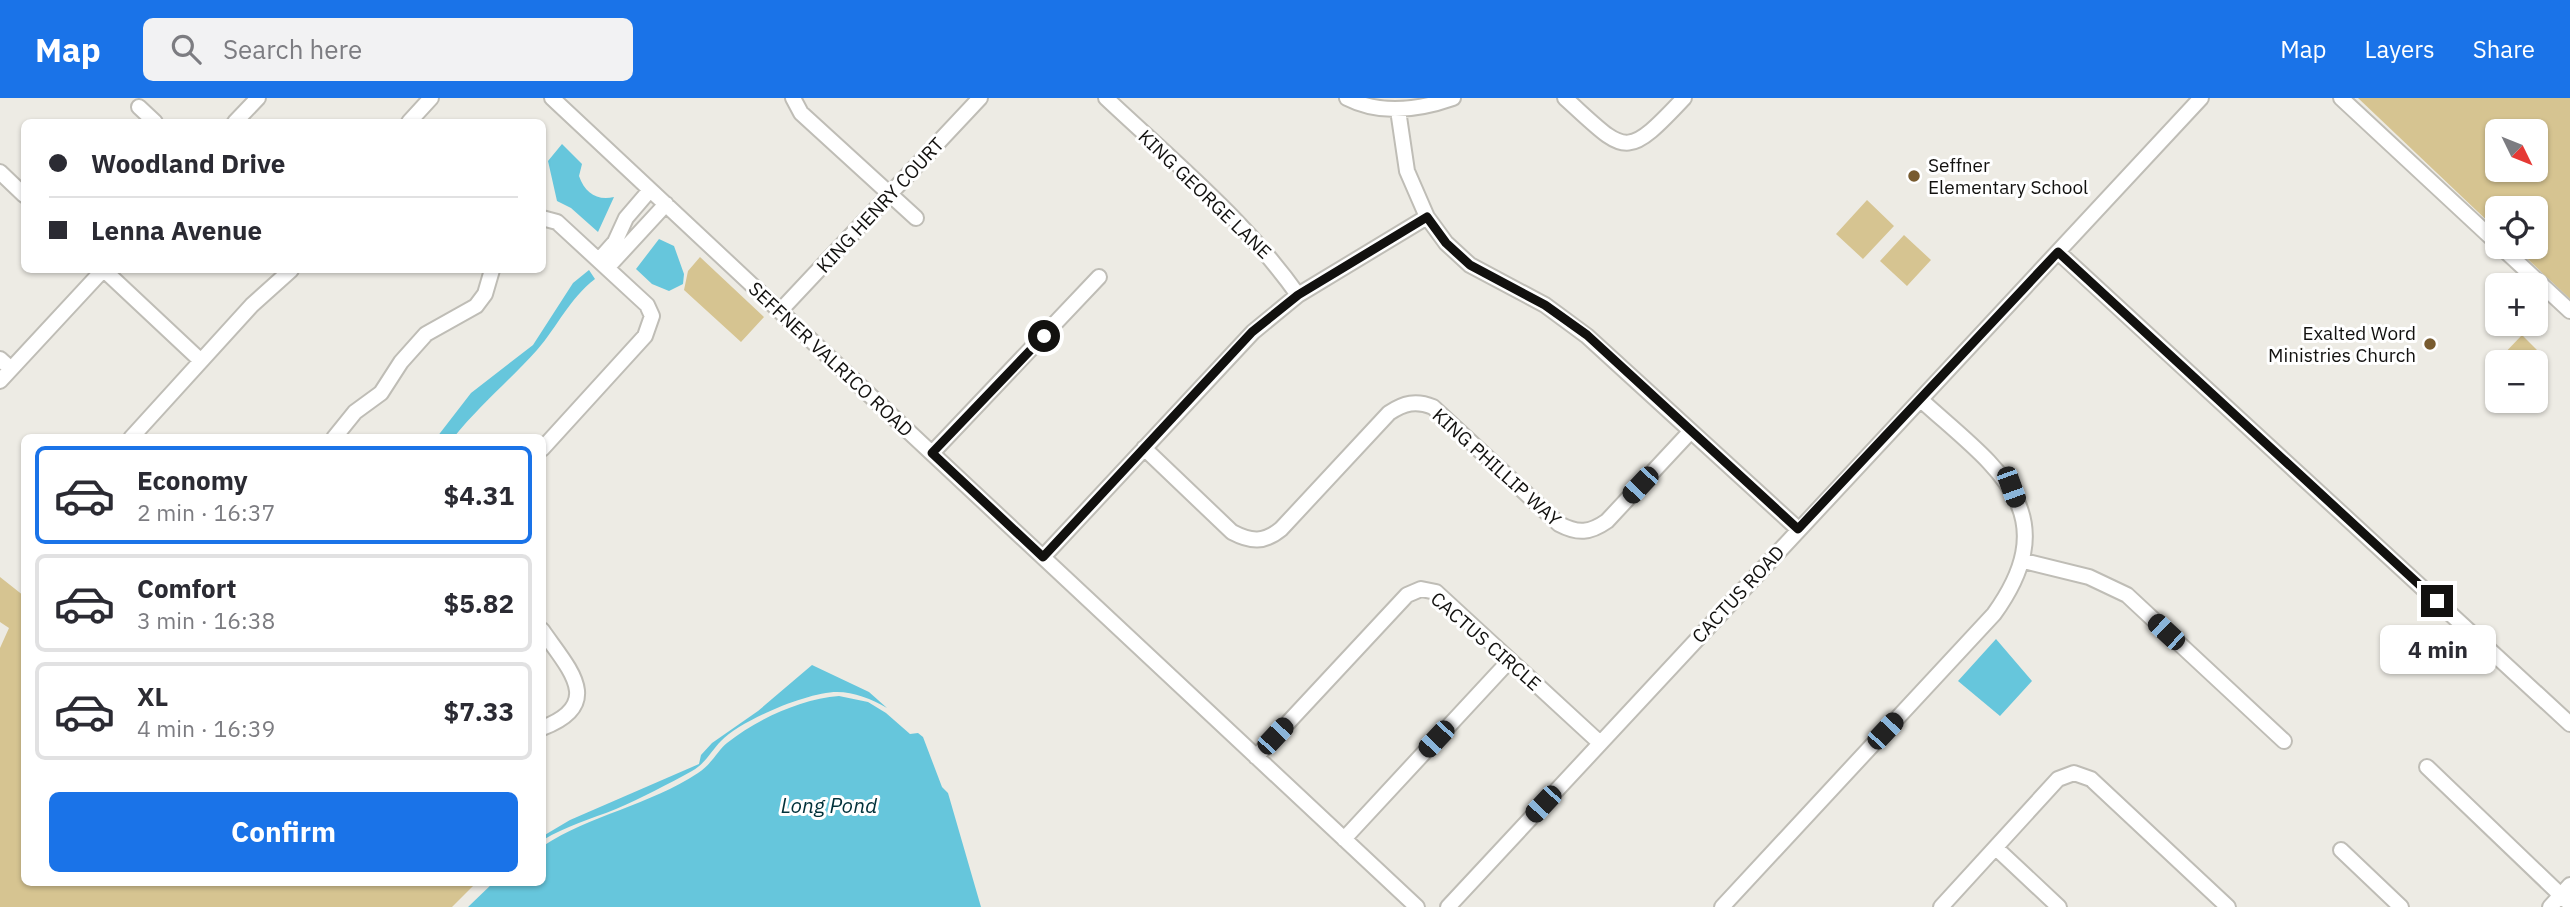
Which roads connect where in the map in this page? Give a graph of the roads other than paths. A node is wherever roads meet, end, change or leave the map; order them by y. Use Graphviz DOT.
graph roads {
  1 [pos="258,98"];
  2 [pos="430,98"];
  3 [pos="551,98"];
  4 [pos="793,98"];
  5 [pos="980,98"];
  6 [pos="1106,98"];
  7 [pos="1347,98"];
  8 [pos="1452,98"];
  9 [pos="1565,98"];
  10 [pos="1684,98"];
  11 [pos="2201,98"];
  12 [pos="2341,98"];
  13 [pos="139,107"];
  14 [pos="1398,110"];
  15 [pos="152,119"];
  16 [pos="238,119"];
  17 [pos="412,119"];
  18 [pos="0,172"];
  19 [pos="650,190"];
  20 [pos="21,192"];
  21 [pos="890,194"];
  22 [pos="666,205"];
  23 [pos="1427,217"];
  24 [pos="916,218"];
  25 [pos="546,219"];
  26 [pos="624,221"];
  27 [pos="2485,232"];
  28 [pos="639,234"];
  29 [pos="2058,252"];
  30 [pos="2514,259"];
  31 [pos="603,264"];
  32 [pos="100,273"];
  33 [pos="106,273"];
  34 [pos="288,273"];
  35 [pos="491,273"];
  36 [pos="1099,277"];
  37 [pos="1298,295"];
  38 [pos="780,311"];
  39 [pos="2570,311"];
  40 [pos="0,359"];
  41 [pos="200,360"];
  42 [pos="11,369"];
  43 [pos="0,381"];
  44 [pos="1921,400"];
  45 [pos="1690,432"];
  46 [pos="135,434"];
  47 [pos="337,434"];
  48 [pos="546,445"];
  49 [pos="1144,448"];
  50 [pos="932,453"];
  51 [pos="1798,529"];
  52 [pos="1043,557"];
  53 [pos="2024,561"];
  54 [pos="546,636"];
  55 [pos="1510,660"];
  56 [pos="2570,724"];
  57 [pos="546,727"];
  58 [pos="2284,741"];
  59 [pos="1600,743"];
  60 [pos="1256,757"];
  61 [pos="2427,767"];
  62 [pos="1344,839"];
  63 [pos="1996,848"];
  64 [pos="2341,850"];
  65 [pos="2567,895"];
  66 [pos="1418,907"];
  67 [pos="1448,907"];
  68 [pos="1722,907"];
  69 [pos="1941,907"];
  70 [pos="2059,907"];
  71 [pos="2228,907"];
  72 [pos="2401,907"];
  73 [pos="2550,907"];
  1 -- 16 [label="street"];
  2 -- 17 [label="street"];
  3 -- 19 [label="street, SEFFNER VALRICO ROAD"];
  4 -- 21 [label="street"];
  5 -- 21 [label="street, KING HENRY COURT"];
  6 -- 37 [label="street, KING GEORGE LANE"];
  7 -- 14 [label="street"];
  8 -- 14 [label="street"];
  9 -- 10 [label="street"];
  11 -- 29 [label="street, CACTUS ROAD"];
  12 -- 27 [label="street"];
  13 -- 15 [label="street"];
  14 -- 23 [label="street"];
  18 -- 20 [label="street"];
  19 -- 22 [label="street, SEFFNER VALRICO ROAD"];
  19 -- 26 [label="street"];
  21 -- 24 [label="street"];
  21 -- 38 [label="street, KING HENRY COURT"];
  22 -- 28 [label="street"];
  22 -- 38 [label="street, SEFFNER VALRICO ROAD"];
  23 -- 37 [label="street"];
  23 -- 45 [label="street"];
  25 -- 31 [label="street"];
  26 -- 28 [label="street"];
  26 -- 31 [label="street"];
  28 -- 31 [label="street"];
  29 -- 44 [label="street, CACTUS ROAD"];
  29 -- 56 [label="street"];
  30 -- 39 [label="street"];
  31 -- 48 [label="street"];
  32 -- 42 [label="street"];
  33 -- 41 [label="street"];
  34 -- 41 [label="street"];
  35 -- 47 [label="street"];
  36 -- 50 [label="street"];
  37 -- 49 [label="street"];
  38 -- 50 [label="street, SEFFNER VALRICO ROAD"];
  40 -- 42 [label="street"];
  41 -- 46 [label="street"];
  42 -- 43 [label="street"];
  44 -- 51 [label="street, CACTUS ROAD"];
  44 -- 53 [label="street"];
  45 -- 49 [label="street, KING PHILLIP WAY"];
  45 -- 51 [label="street"];
  49 -- 52 [label="street"];
  50 -- 52 [label="street, SEFFNER VALRICO ROAD"];
  51 -- 59 [label="street, CACTUS ROAD"];
  52 -- 60 [label="street, SEFFNER VALRICO ROAD"];
  53 -- 58 [label="street"];
  53 -- 68 [label="street"];
  54 -- 57 [label="street"];
  55 -- 59 [label="street, CACTUS CIRCLE"];
  55 -- 60 [label="street, CACTUS CIRCLE"];
  55 -- 62 [label="street"];
  59 -- 67 [label="street, CACTUS ROAD"];
  60 -- 62 [label="street, SEFFNER VALRICO ROAD"];
  61 -- 65 [label="street"];
  62 -- 66 [label="street, SEFFNER VALRICO ROAD"];
  63 -- 69 [label="street"];
  63 -- 70 [label="street"];
  63 -- 71 [label="street"];
  64 -- 72 [label="street"];
  65 -- 73 [label="street"];
}
